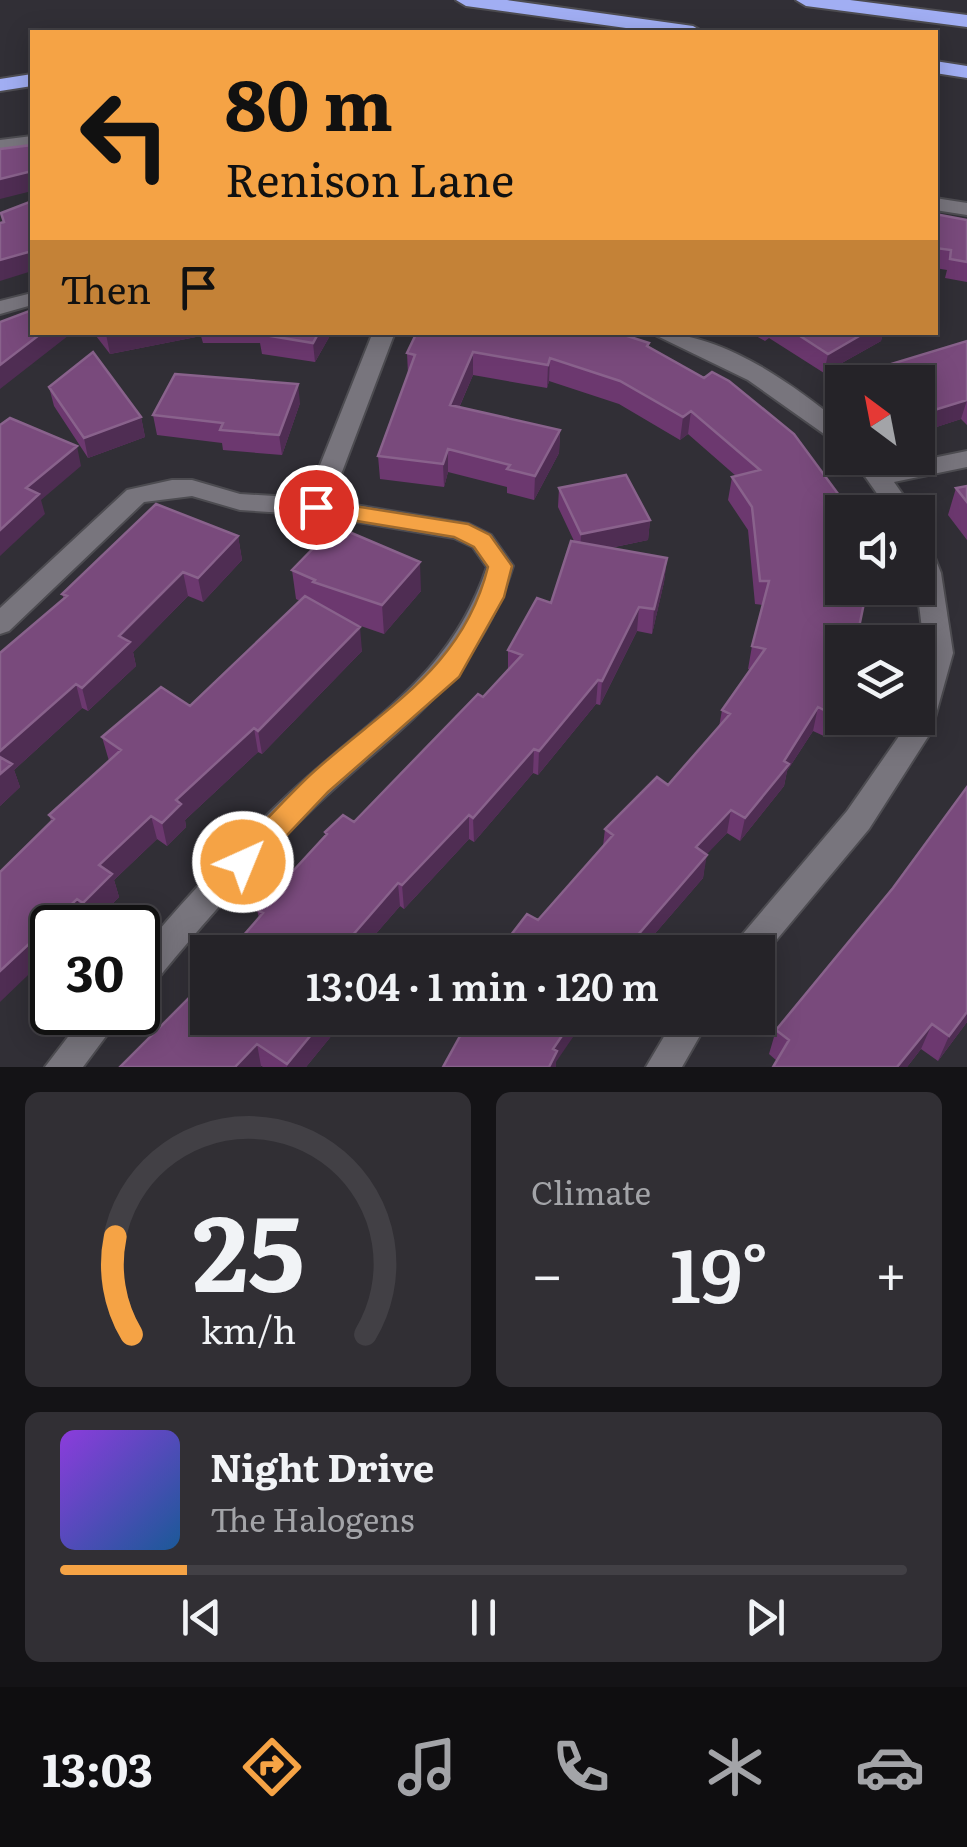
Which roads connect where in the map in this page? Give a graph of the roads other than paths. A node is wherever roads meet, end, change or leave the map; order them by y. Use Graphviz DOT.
graph roads {
  1 [pos="466,0"];
  2 [pos="806,0"];
  3 [pos="967,21"];
  4 [pos="679,30"];
  5 [pos="938,67"];
  6 [pos="967,72"];
  7 [pos="938,79"];
  8 [pos="30,80"];
  9 [pos="967,82"];
  10 [pos="0,86"];
  11 [pos="30,141"];
  12 [pos="0,146"];
  13 [pos="938,204"];
  14 [pos="967,209"];
  15 [pos="30,300"];
  16 [pos="0,308"];
  17 [pos="383,335"];
  18 [pos="669,335"];
  19 [pos="825,422"];
  20 [pos="967,459"];
  21 [pos="935,462"];
  22 [pos="316,507"];
  23 [pos="933,605"];
  24 [pos="0,624"];
  25 [pos="761,935"];
  26 [pos="160,954"];
  27 [pos="89,1035"];
  28 [pos="682,1035"];
  29 [pos="62,1067"];
  30 [pos="664,1067"];
  1 -- 4 [label="highway"];
  2 -- 3 [label="highway"];
  5 -- 6 [label="highway"];
  7 -- 9 [label="highway"];
  8 -- 10 [label="highway"];
  11 -- 12 [label="street"];
  13 -- 14 [label="street"];
  15 -- 16 [label="street"];
  17 -- 22 [label="street"];
  18 -- 19 [label="street"];
  20 -- 21 [label="street"];
  22 -- 24 [label="street"];
  22 -- 26 [label="street"];
  23 -- 25 [label="street"];
  27 -- 29 [label="street"];
  28 -- 30 [label="street"];
}
